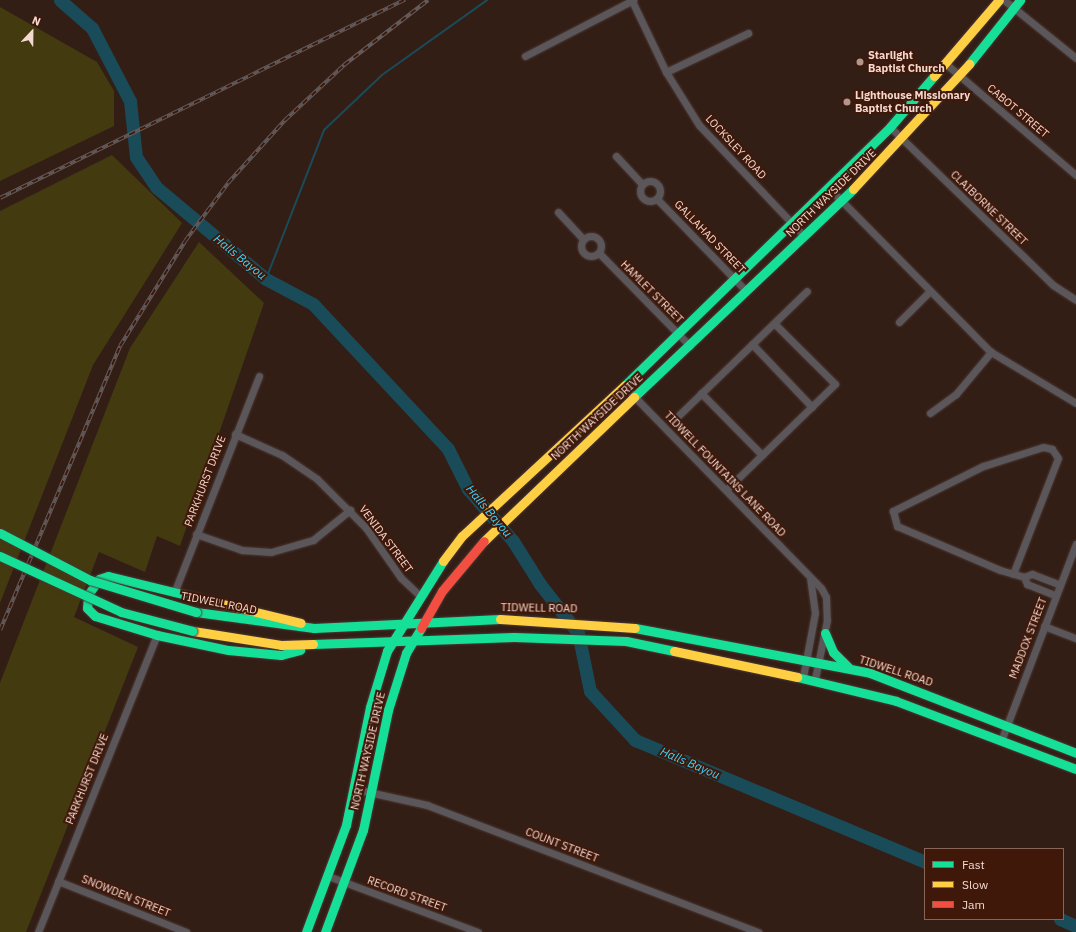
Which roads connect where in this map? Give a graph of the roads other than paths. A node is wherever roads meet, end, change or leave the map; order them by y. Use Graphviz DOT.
graph roads {
  1 [pos="633,0"];
  2 [pos="999,0"];
  3 [pos="1004,0"];
  4 [pos="1020,0"];
  5 [pos="1014,9"];
  6 [pos="748,33"];
  7 [pos="525,56"];
  8 [pos="1076,58"];
  9 [pos="946,64"];
  10 [pos="666,72"];
  11 [pos="960,76"];
  12 [pos="890,127"];
  13 [pos="902,139"];
  14 [pos="616,156"];
  15 [pos="1076,175"];
  16 [pos="642,184"];
  17 [pos="829,188"];
  18 [pos="657,199"];
  19 [pos="840,200"];
  20 [pos="558,212"];
  21 [pos="791,222"];
  22 [pos="804,236"];
  23 [pos="583,239"];
  24 [pos="599,253"];
  25 [pos="734,278"];
  26 [pos="746,291"];
  27 [pos="807,291"];
  28 [pos="929,292"];
  29 [pos="1076,300"];
  30 [pos="899,322"];
  31 [pos="774,323"];
  32 [pos="677,333"];
  33 [pos="752,344"];
  34 [pos="690,346"];
  35 [pos="990,352"];
  36 [pos="259,376"];
  37 [pos="624,386"];
  38 [pos="701,393"];
  39 [pos="637,397"];
  40 [pos="1076,404"];
  41 [pos="812,407"];
  42 [pos="930,413"];
  43 [pos="679,415"];
  44 [pos="235,434"];
  45 [pos="762,455"];
  46 [pos="726,490"];
  47 [pos="350,510"];
  48 [pos="0,533"];
  49 [pos="196,534"];
  50 [pos="1076,544"];
  51 [pos="0,556"];
  52 [pos="1013,574"];
  53 [pos="1024,577"];
  54 [pos="810,579"];
  55 [pos="1060,585"];
  56 [pos="174,593"];
  57 [pos="418,594"];
  58 [pos="1056,596"];
  59 [pos="424,623"];
  60 [pos="400,624"];
  61 [pos="1044,626"];
  62 [pos="314,628"];
  63 [pos="825,633"];
  64 [pos="157,636"];
  65 [pos="1076,638"];
  66 [pos="392,642"];
  67 [pos="413,642"];
  68 [pos="315,646"];
  69 [pos="807,658"];
  70 [pos="819,661"];
  71 [pos="849,668"];
  72 [pos="803,677"];
  73 [pos="815,679"];
  74 [pos="1006,726"];
  75 [pos="1001,741"];
  76 [pos="1076,753"];
  77 [pos="1076,769"];
  78 [pos="355,789"];
  79 [pos="372,792"];
  80 [pos="328,876"];
  81 [pos="58,881"];
  82 [pos="344,882"];
  83 [pos="38,932"];
  84 [pos="186,932"];
  85 [pos="306,932"];
  86 [pos="325,932"];
  87 [pos="478,932"];
  88 [pos="758,932"];
  1 -- 7 [label="street"];
  1 -- 10 [label="street, LOCKSLEY ROAD"];
  2 -- 9 [label="main road, NORTH WAYSIDE DRIVE"];
  3 -- 5 [label="street"];
  4 -- 5 [label="main road, NORTH WAYSIDE DRIVE"];
  5 -- 8 [label="street"];
  5 -- 11 [label="main road, NORTH WAYSIDE DRIVE"];
  6 -- 10 [label="street"];
  9 -- 11 [label="street, CABOT STREET"];
  9 -- 12 [label="main road, NORTH WAYSIDE DRIVE"];
  10 -- 21 [label="street, LOCKSLEY ROAD"];
  11 -- 13 [label="main road, NORTH WAYSIDE DRIVE"];
  11 -- 15 [label="street, CABOT STREET"];
  12 -- 13 [label="street, CLAIBORNE STREET"];
  12 -- 17 [label="main road, NORTH WAYSIDE DRIVE"];
  13 -- 19 [label="main road, NORTH WAYSIDE DRIVE"];
  13 -- 29 [label="street, CLAIBORNE STREET"];
  14 -- 16 [label="street"];
  16 -- 18 [label="street"];
  16 -- 18 [label="street"];
  17 -- 19 [label="street"];
  17 -- 21 [label="main road, NORTH WAYSIDE DRIVE"];
  18 -- 25 [label="street, GALLAHAD STREET"];
  19 -- 22 [label="main road, NORTH WAYSIDE DRIVE"];
  19 -- 28 [label="street"];
  20 -- 23 [label="street"];
  21 -- 22 [label="street, LOCKSLEY ROAD"];
  21 -- 25 [label="main road, NORTH WAYSIDE DRIVE"];
  22 -- 26 [label="main road, NORTH WAYSIDE DRIVE"];
  23 -- 24 [label="street"];
  23 -- 24 [label="street, HAMLET STREET"];
  24 -- 32 [label="street, HAMLET STREET"];
  25 -- 26 [label="street, GALLAHAD STREET"];
  25 -- 32 [label="main road, NORTH WAYSIDE DRIVE"];
  26 -- 34 [label="main road, NORTH WAYSIDE DRIVE"];
  27 -- 31 [label="street"];
  28 -- 30 [label="street"];
  28 -- 35 [label="street"];
  31 -- 33 [label="street"];
  31 -- 41 [label="street"];
  32 -- 34 [label="street, HAMLET STREET"];
  32 -- 37 [label="main road, NORTH WAYSIDE DRIVE"];
  33 -- 38 [label="street"];
  33 -- 41 [label="street"];
  34 -- 39 [label="main road, NORTH WAYSIDE DRIVE"];
  35 -- 40 [label="street"];
  35 -- 42 [label="street"];
  36 -- 44 [label="street, PARKHURST DRIVE"];
  37 -- 39 [label="street, TIDWELL FOUNTAINS LANE ROAD"];
  37 -- 57 [label="main road, NORTH WAYSIDE DRIVE"];
  38 -- 43 [label="street"];
  38 -- 45 [label="street"];
  39 -- 46 [label="street, TIDWELL FOUNTAINS LANE ROAD"];
  39 -- 59 [label="main road, NORTH WAYSIDE DRIVE"];
  41 -- 45 [label="street"];
  44 -- 47 [label="street, VENIDA STREET"];
  44 -- 49 [label="street, PARKHURST DRIVE"];
  45 -- 46 [label="street"];
  46 -- 54 [label="street, TIDWELL FOUNTAINS LANE ROAD"];
  47 -- 49 [label="street"];
  47 -- 57 [label="street, VENIDA STREET"];
  48 -- 62 [label="main road, TIDWELL ROAD, bridge"];
  49 -- 56 [label="street, PARKHURST DRIVE"];
  50 -- 55 [label="street, MADDOX STREET"];
  51 -- 68 [label="main road, bridge"];
  52 -- 52 [label="street"];
  52 -- 53 [label="street"];
  53 -- 55 [label="street"];
  53 -- 58 [label="street"];
  54 -- 63 [label="street, TIDWELL FOUNTAINS LANE ROAD"];
  54 -- 69 [label="street"];
  55 -- 58 [label="street, MADDOX STREET"];
  56 -- 62 [label="main road"];
  56 -- 64 [label="main road"];
  57 -- 60 [label="main road, NORTH WAYSIDE DRIVE"];
  58 -- 61 [label="street, MADDOX STREET"];
  59 -- 60 [label="main road, TIDWELL ROAD"];
  59 -- 67 [label="main road, NORTH WAYSIDE DRIVE"];
  59 -- 69 [label="main road, TIDWELL ROAD"];
  60 -- 62 [label="main road, TIDWELL ROAD"];
  60 -- 66 [label="main road, NORTH WAYSIDE DRIVE"];
  61 -- 65 [label="street"];
  61 -- 74 [label="street, MADDOX STREET"];
  63 -- 70 [label="street, TIDWELL FOUNTAINS LANE ROAD"];
  63 -- 71 [label="main road"];
  64 -- 68 [label="main road"];
  64 -- 81 [label="street, PARKHURST DRIVE"];
  66 -- 67 [label="main road"];
  66 -- 68 [label="main road"];
  66 -- 78 [label="main road, NORTH WAYSIDE DRIVE"];
  67 -- 72 [label="main road"];
  67 -- 79 [label="main road, NORTH WAYSIDE DRIVE"];
  69 -- 70 [label="main road, TIDWELL ROAD"];
  69 -- 72 [label="street"];
  70 -- 71 [label="main road, TIDWELL ROAD"];
  70 -- 73 [label="street, TIDWELL FOUNTAINS LANE ROAD"];
  71 -- 74 [label="main road, TIDWELL ROAD"];
  72 -- 73 [label="main road"];
  73 -- 75 [label="main road"];
  74 -- 75 [label="street, MADDOX STREET"];
  74 -- 76 [label="main road, TIDWELL ROAD"];
  75 -- 77 [label="main road"];
  78 -- 79 [label="street, COUNT STREET"];
  78 -- 80 [label="main road, NORTH WAYSIDE DRIVE"];
  79 -- 82 [label="main road, NORTH WAYSIDE DRIVE"];
  79 -- 88 [label="street, COUNT STREET"];
  80 -- 82 [label="street, RECORD STREET"];
  80 -- 85 [label="main road, NORTH WAYSIDE DRIVE"];
  81 -- 83 [label="street, PARKHURST DRIVE"];
  81 -- 84 [label="street, SNOWDEN STREET"];
  82 -- 86 [label="main road, NORTH WAYSIDE DRIVE"];
  82 -- 87 [label="street, RECORD STREET"];
}
